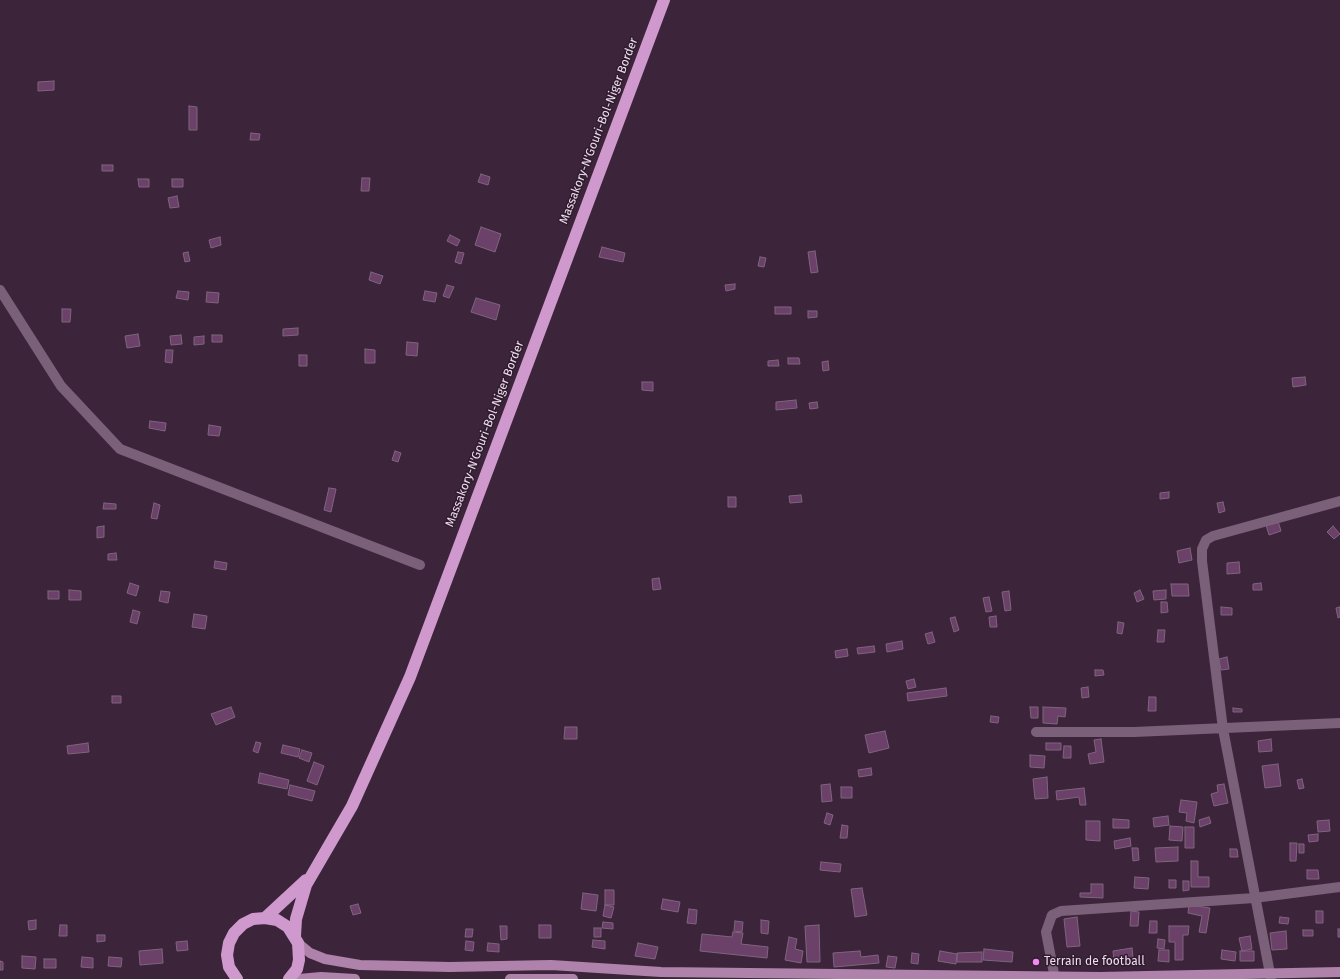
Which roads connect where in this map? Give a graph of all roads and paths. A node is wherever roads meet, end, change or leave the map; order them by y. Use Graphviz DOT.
graph roads {
  1 [pos="664,0"];
  2 [pos="0,290"];
  3 [pos="1340,501"];
  4 [pos="420,565"];
  5 [pos="1340,723"];
  6 [pos="1223,729"];
  7 [pos="1036,732"];
  8 [pos="315,870"];
  9 [pos="1340,888"];
  10 [pos="1254,898"];
  11 [pos="265,918"];
  12 [pos="297,940"];
  13 [pos="229,967"];
  14 [pos="1340,972"];
  15 [pos="1270,976"];
  16 [pos="1054,978"];
  17 [pos="1100,978"];
  18 [pos="226,979"];
  19 [pos="237,979"];
  20 [pos="289,979"];
  21 [pos="299,979"];
  22 [pos="355,979"];
  23 [pos="510,979"];
  24 [pos="573,979"];
  1 -- 8 [label="highway, Massakory-N'Gouri-Bol-Niger Border"];
  2 -- 4 [label="street"];
  3 -- 6 [label="street"];
  5 -- 6 [label="street"];
  6 -- 7 [label="street"];
  6 -- 10 [label="street"];
  8 -- 11 [label="highway, Massakory-N'Gouri-Bol-Niger Border"];
  8 -- 12 [label="highway, Massakory-N'Gouri-Bol-Niger Border"];
  9 -- 10 [label="street"];
  10 -- 15 [label="street"];
  10 -- 16 [label="street"];
  11 -- 12 [label="highway"];
  11 -- 13 [label="highway, Massakory-N'Gouri-Bol-Niger Border"];
  12 -- 16 [label="main road"];
  12 -- 20 [label="highway, Massakory-N'Gouri-Bol-Niger Border"];
  13 -- 18 [label="highway, Massakory-N'Gouri-Bol-Niger Border"];
  13 -- 19 [label="highway"];
  14 -- 15 [label="main road"];
  15 -- 17 [label="main road"];
  16 -- 17 [label="main road"];
  21 -- 22 [label="main road"];
  23 -- 24 [label="main road"];
}
